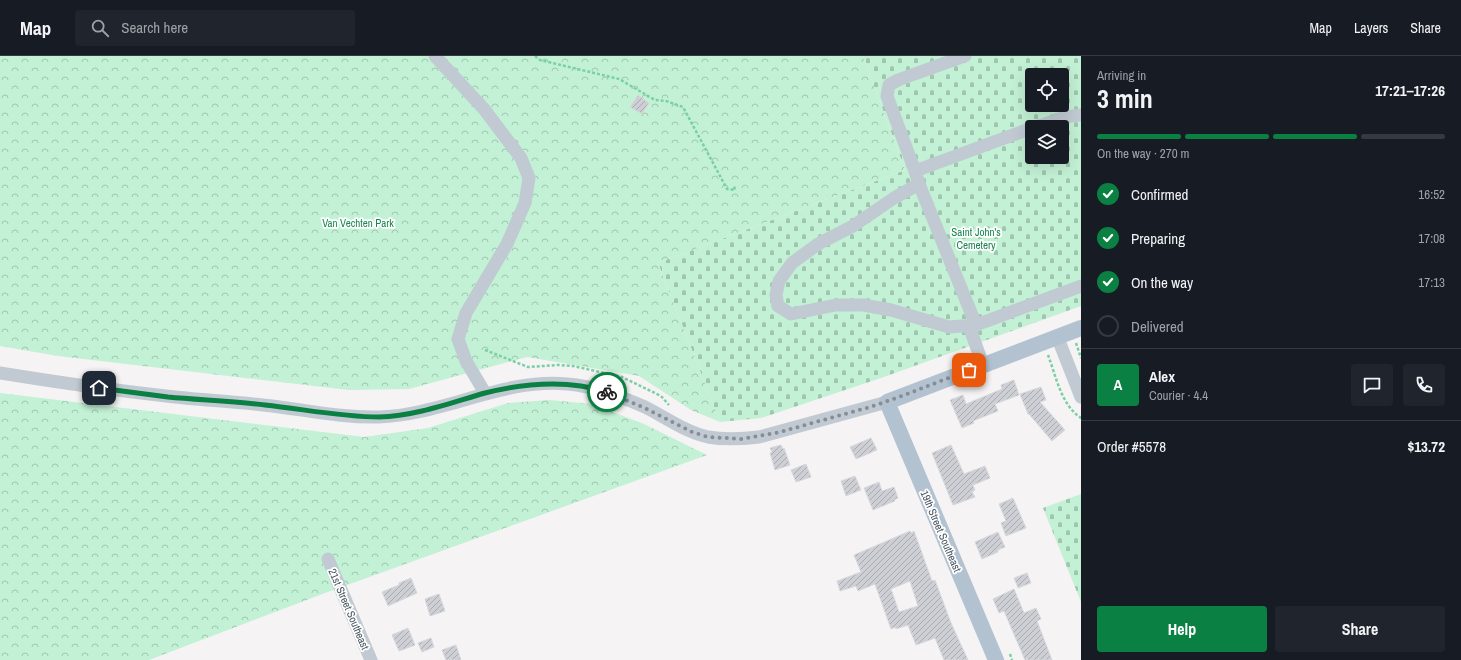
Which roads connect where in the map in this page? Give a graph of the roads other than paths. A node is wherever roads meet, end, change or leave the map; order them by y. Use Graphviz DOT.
graph roads {
  1 [pos="435,56"];
  2 [pos="966,56"];
  3 [pos="1081,115"];
  4 [pos="1056,120"];
  5 [pos="1025,131"];
  6 [pos="915,171"];
  7 [pos="919,184"];
  8 [pos="1081,286"];
  9 [pos="972,325"];
  10 [pos="1078,335"];
  11 [pos="1057,336"];
  12 [pos="983,365"];
  13 [pos="0,373"];
  14 [pos="485,393"];
  15 [pos="1081,397"];
  16 [pos="887,402"];
  17 [pos="328,559"];
  18 [pos="371,660"];
  19 [pos="996,660"];
  1 -- 14 [label="street"];
  2 -- 6 [label="street"];
  3 -- 4 [label="street"];
  5 -- 6 [label="street"];
  6 -- 7 [label="street"];
  7 -- 9 [label="street"];
  7 -- 9 [label="street"];
  8 -- 9 [label="street"];
  9 -- 12 [label="street"];
  10 -- 11 [label="main road"];
  11 -- 12 [label="main road"];
  11 -- 15 [label="street"];
  12 -- 16 [label="main road"];
  13 -- 14 [label="street"];
  14 -- 16 [label="street"];
  16 -- 19 [label="main road, 19th Street Southeast"];
  17 -- 18 [label="street, 21st Street Southeast"];
}
